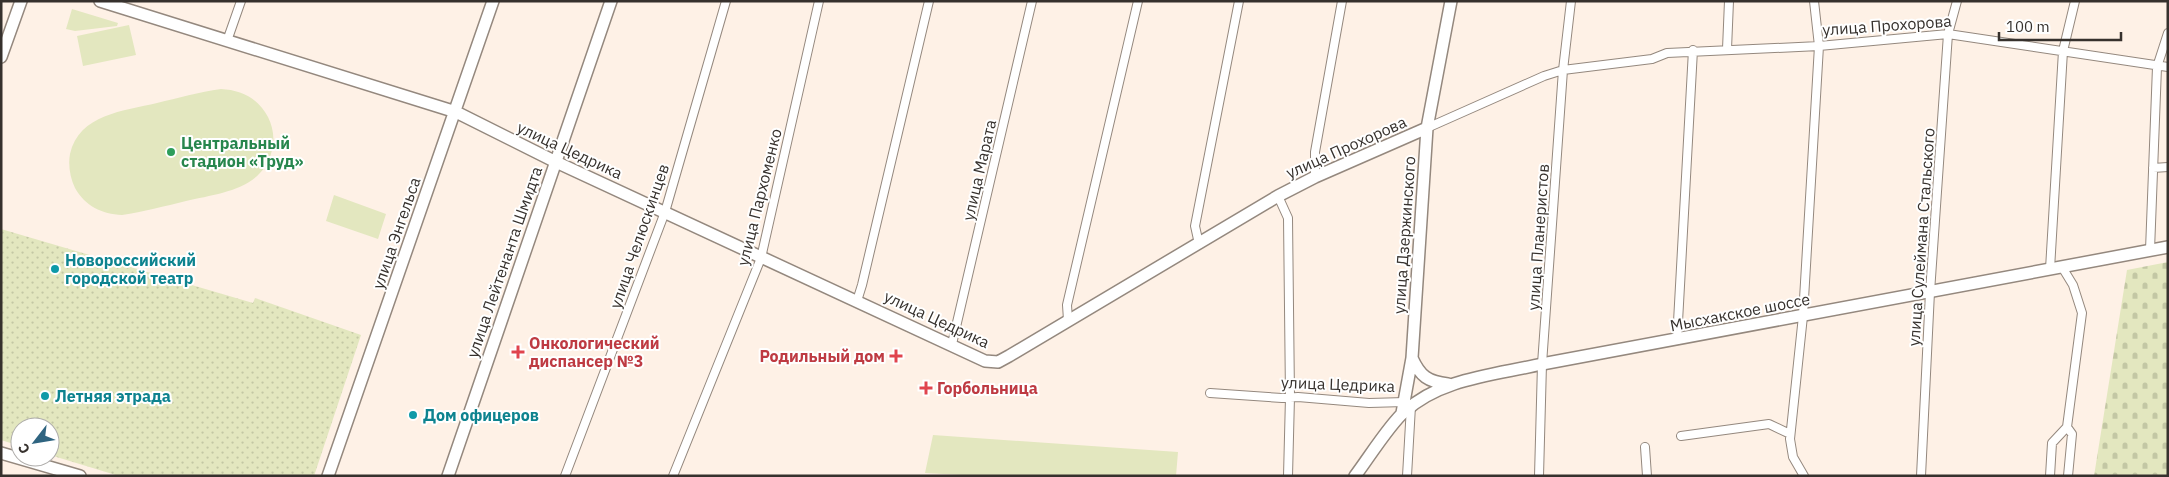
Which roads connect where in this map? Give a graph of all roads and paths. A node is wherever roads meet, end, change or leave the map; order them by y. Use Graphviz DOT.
graph roads {
  1 [pos="21,1"];
  2 [pos="100,1"];
  3 [pos="241,1"];
  4 [pos="493,1"];
  5 [pos="612,1"];
  6 [pos="726,1"];
  7 [pos="819,1"];
  8 [pos="929,1"];
  9 [pos="1032,1"];
  10 [pos="1138,1"];
  11 [pos="1239,1"];
  12 [pos="1342,1"];
  13 [pos="1451,1"];
  14 [pos="1571,1"];
  15 [pos="1729,1"];
  16 [pos="1814,1"];
  17 [pos="1957,1"];
  18 [pos="2076,1"];
  19 [pos="131,6"];
  20 [pos="2168,33"];
  21 [pos="1948,34"];
  22 [pos="227,41"];
  23 [pos="1819,46"];
  24 [pos="1726,49"];
  25 [pos="1693,50"];
  26 [pos="2063,51"];
  27 [pos="1,57"];
  28 [pos="2157,67"];
  29 [pos="2168,67"];
  30 [pos="1564,70"];
  31 [pos="456,112"];
  32 [pos="1427,128"];
  33 [pos="1395,142"];
  34 [pos="556,162"];
  35 [pos="1425,162"];
  36 [pos="2168,167"];
  37 [pos="2153,168"];
  38 [pos="1315,177"];
  39 [pos="1278,196"];
  40 [pos="665,212"];
  41 [pos="1198,244"];
  42 [pos="2168,247"];
  43 [pos="2150,250"];
  44 [pos="761,258"];
  45 [pos="2062,266"];
  46 [pos="2050,269"];
  47 [pos="1930,292"];
  48 [pos="857,301"];
  49 [pos="1803,316"];
  50 [pos="1068,320"];
  51 [pos="1677,340"];
  52 [pos="952,344"];
  53 [pos="1009,356"];
  54 [pos="1412,358"];
  55 [pos="1542,364"];
  56 [pos="1448,384"];
  57 [pos="1210,393"];
  58 [pos="1290,398"];
  59 [pos="1406,407"];
  60 [pos="2067,428"];
  61 [pos="1790,434"];
  62 [pos="1681,436"];
  63 [pos="1645,447"];
  64 [pos="1,453"];
  65 [pos="78,476"];
  66 [pos="328,476"];
  67 [pos="448,476"];
  68 [pos="565,476"];
  69 [pos="673,476"];
  70 [pos="1288,476"];
  71 [pos="1356,476"];
  72 [pos="1407,476"];
  73 [pos="1539,476"];
  74 [pos="1647,476"];
  75 [pos="1804,476"];
  76 [pos="1921,476"];
  77 [pos="2050,476"];
  78 [pos="2068,476"];
  1 -- 27 [label="street"];
  2 -- 19 [label="street, улица Цедрика"];
  3 -- 22 [label="street"];
  4 -- 31 [label="street, улица Энгельса"];
  5 -- 34 [label="street, улица Лейтенанта Шмидта"];
  6 -- 40 [label="street, улица Челюскинцев"];
  7 -- 44 [label="street, улица Пархоменко"];
  8 -- 48 [label="street"];
  9 -- 52 [label="street, улица Марата"];
  10 -- 50 [label="street"];
  11 -- 41 [label="street"];
  12 -- 38 [label="street"];
  13 -- 32 [label="street, улица Дзержинского"];
  14 -- 30 [label="street, улица Планеристов"];
  15 -- 24 [label="street"];
  16 -- 23 [label="street"];
  17 -- 21 [label="street, улица Сулеймана Стальского"];
  18 -- 26 [label="street"];
  19 -- 22 [label="street, улица Цедрика"];
  20 -- 28 [label="street"];
  21 -- 23 [label="street, улица Прохорова"];
  21 -- 26 [label="street, улица Прохорова"];
  21 -- 47 [label="street, улица Сулеймана Стальского"];
  22 -- 31 [label="street, улица Цедрика"];
  23 -- 24 [label="street, улица Прохорова"];
  23 -- 49 [label="street"];
  24 -- 25 [label="street, улица Прохорова"];
  25 -- 30 [label="street, улица Прохорова"];
  25 -- 51 [label="street"];
  26 -- 28 [label="street, улица Прохорова"];
  26 -- 46 [label="street"];
  28 -- 29 [label="street, улица Прохорова"];
  28 -- 37 [label="street"];
  30 -- 32 [label="street, улица Прохорова"];
  30 -- 55 [label="street, улица Планеристов"];
  31 -- 34 [label="street, улица Цедрика"];
  31 -- 66 [label="street, улица Энгельса"];
  32 -- 33 [label="street, улица Прохорова"];
  32 -- 35 [label="street, улица Дзержинского"];
  33 -- 35 [label="street"];
  33 -- 38 [label="street, улица Прохорова"];
  34 -- 40 [label="street, улица Цедрика"];
  34 -- 67 [label="street, улица Лейтенанта Шмидта"];
  35 -- 54 [label="street, улица Дзержинского"];
  36 -- 37 [label="street"];
  37 -- 43 [label="street"];
  38 -- 39 [label="street, улица Прохорова"];
  39 -- 41 [label="street, улица Прохорова"];
  39 -- 58 [label="street"];
  40 -- 44 [label="street, улица Цедрика"];
  40 -- 68 [label="street, улица Челюскинцев"];
  41 -- 50 [label="street, улица Прохорова"];
  42 -- 43 [label="street, Мысхакское шоссе"];
  43 -- 45 [label="street, Мысхакское шоссе"];
  44 -- 48 [label="street, улица Цедрика"];
  44 -- 69 [label="street, улица Пархоменко"];
  45 -- 46 [label="street, Мысхакское шоссе"];
  45 -- 60 [label="street"];
  46 -- 47 [label="street, Мысхакское шоссе"];
  47 -- 49 [label="street, Мысхакское шоссе"];
  47 -- 76 [label="street, улица Сулеймана Стальского"];
  48 -- 52 [label="street, улица Цедрика"];
  49 -- 51 [label="street, Мысхакское шоссе"];
  49 -- 61 [label="street"];
  50 -- 53 [label="street, улица Прохорова"];
  51 -- 55 [label="street, Мысхакское шоссе"];
  52 -- 53 [label="street, улица Цедрика"];
  54 -- 56 [label="street"];
  54 -- 59 [label="street, улица Дзержинского"];
  55 -- 56 [label="street, Мысхакское шоссе"];
  55 -- 73 [label="street, улица Планеристов"];
  56 -- 59 [label="street, Мысхакское шоссе"];
  57 -- 58 [label="street, улица Цедрика"];
  58 -- 59 [label="street, улица Цедрика"];
  58 -- 70 [label="street"];
  59 -- 71 [label="street, Мысхакское шоссе"];
  59 -- 72 [label="street, улица Дзержинского"];
  60 -- 77 [label="street"];
  60 -- 78 [label="street"];
  61 -- 62 [label="street"];
  61 -- 75 [label="street"];
  63 -- 74 [label="street"];
  64 -- 65 [label="street"];
}
